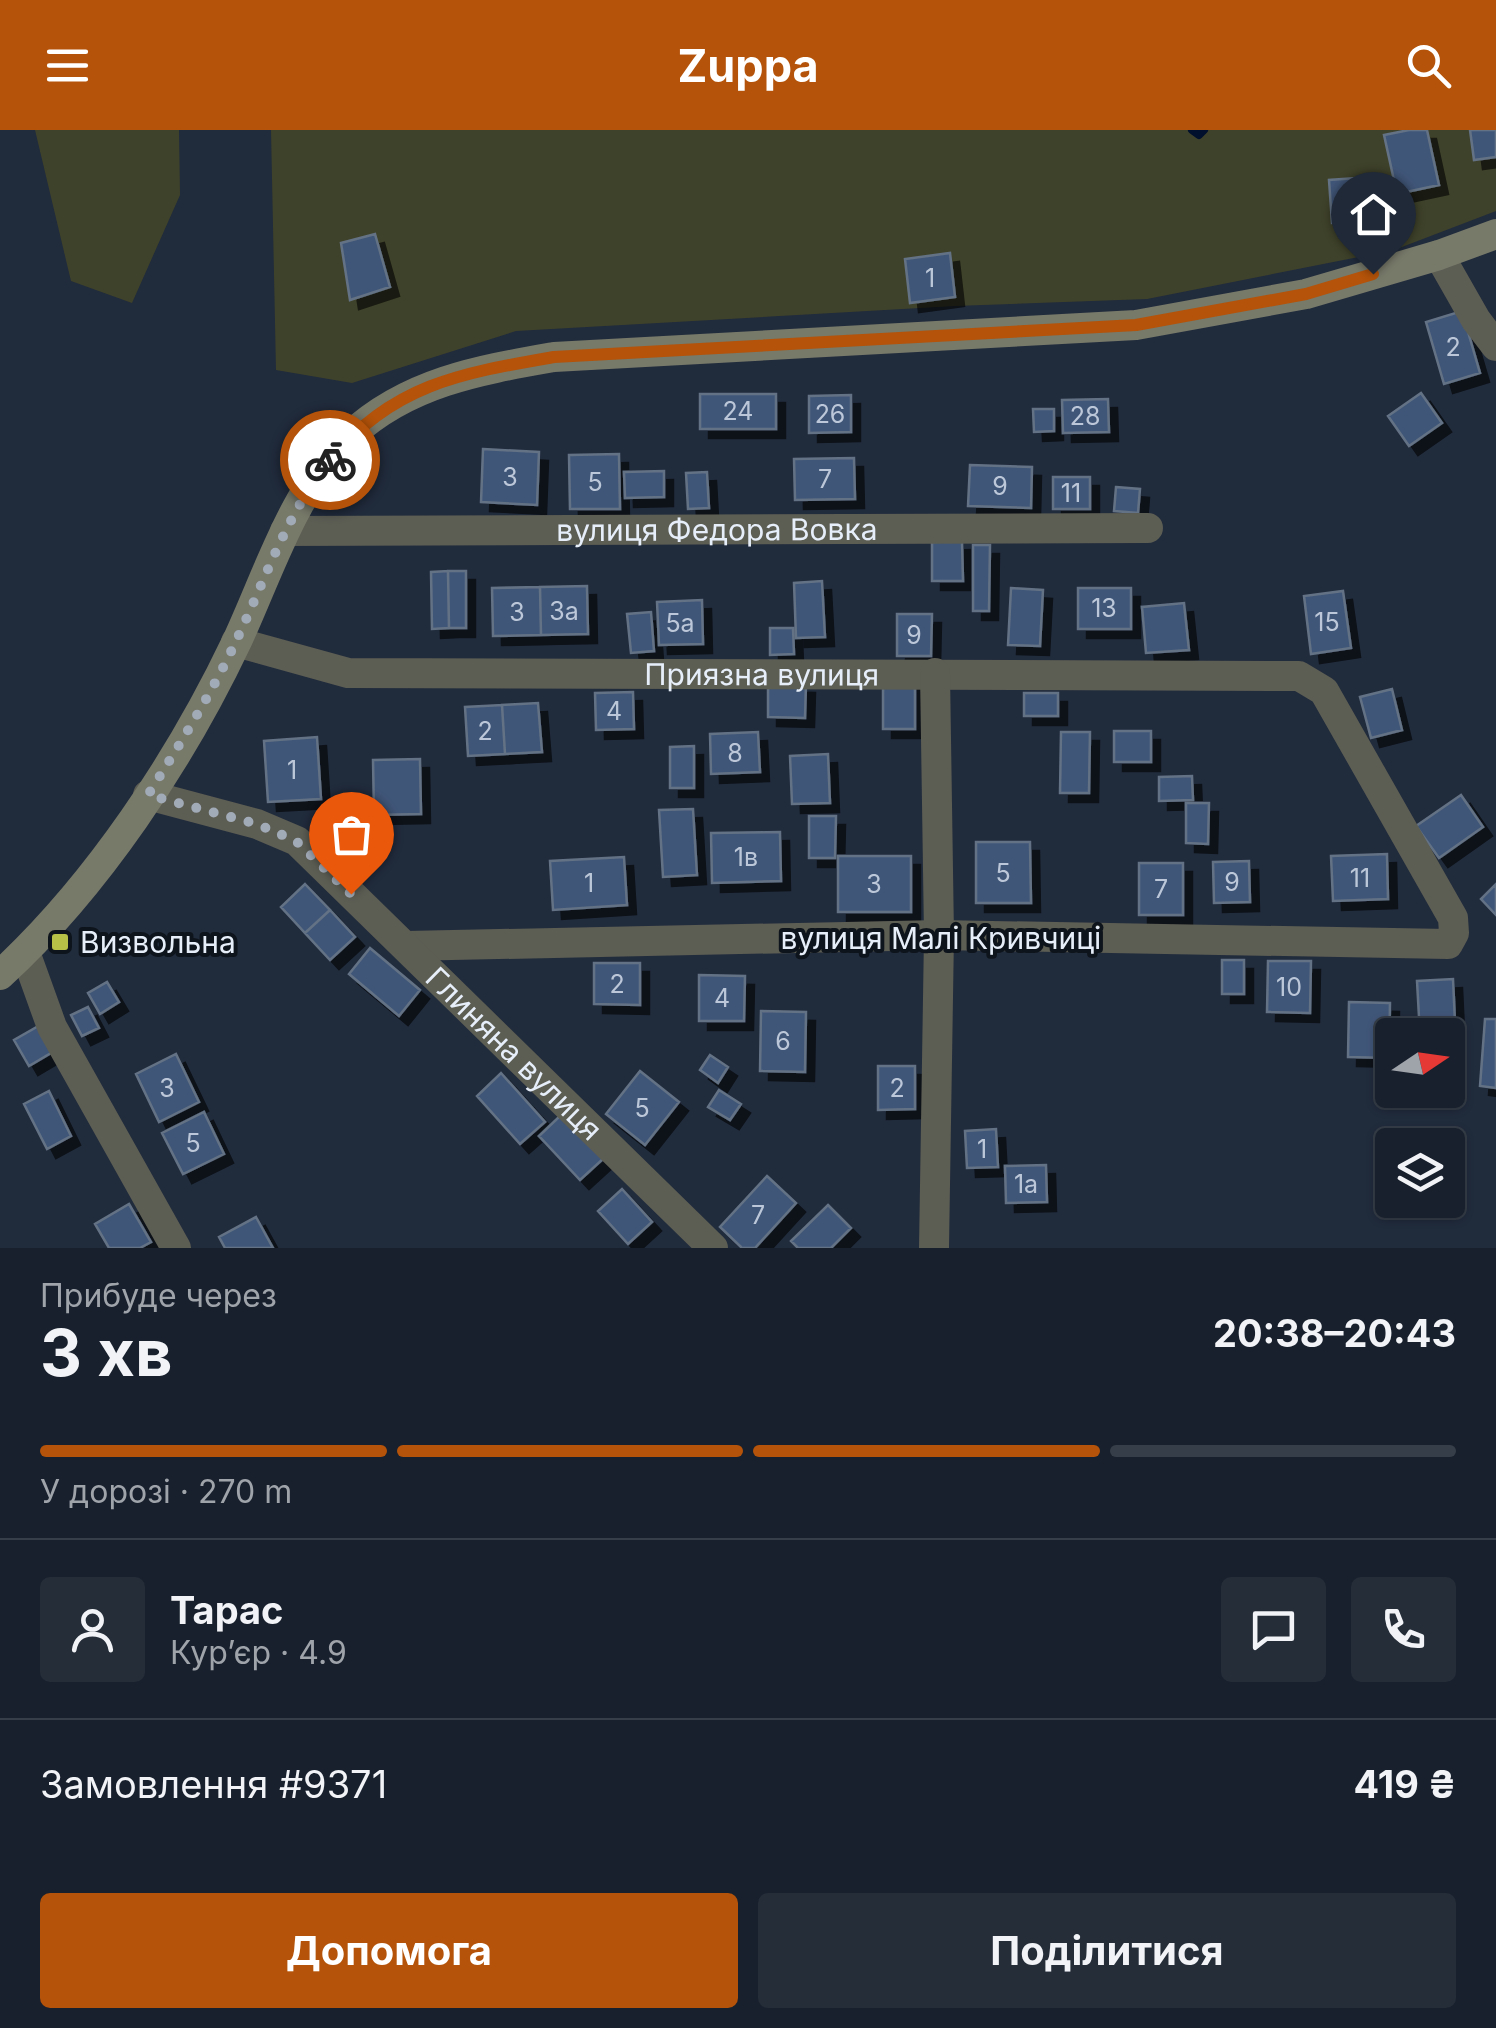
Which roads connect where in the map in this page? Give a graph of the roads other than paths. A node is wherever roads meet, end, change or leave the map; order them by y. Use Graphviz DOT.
graph roads {
  1 [pos="1496,234"];
  2 [pos="1440,255"];
  3 [pos="1496,346"];
  4 [pos="1148,528"];
  5 [pos="285,530"];
  6 [pos="236,642"];
  7 [pos="935,674"];
  8 [pos="148,795"];
  9 [pos="1453,918"];
  10 [pos="939,934"];
  11 [pos="406,946"];
  12 [pos="25,952"];
  13 [pos="0,975"];
  14 [pos="176,1248"];
  15 [pos="713,1248"];
  16 [pos="934,1248"];
  1 -- 2 [label="main road"];
  2 -- 3 [label="street"];
  2 -- 5 [label="main road"];
  4 -- 5 [label="street, вулиця Федора Вовка"];
  5 -- 6 [label="main road"];
  6 -- 7 [label="street, Приязна вулиця"];
  6 -- 8 [label="main road"];
  7 -- 9 [label="street, Приязна вулиця"];
  7 -- 10 [label="street"];
  8 -- 11 [label="street, Глиняна вулиця"];
  8 -- 12 [label="main road"];
  9 -- 10 [label="street, вулиця Малі Кривчиці"];
  10 -- 11 [label="street, вулиця Малі Кривчиці"];
  10 -- 16 [label="street"];
  11 -- 15 [label="street, Глиняна вулиця"];
  12 -- 13 [label="main road"];
  12 -- 14 [label="street"];
}
